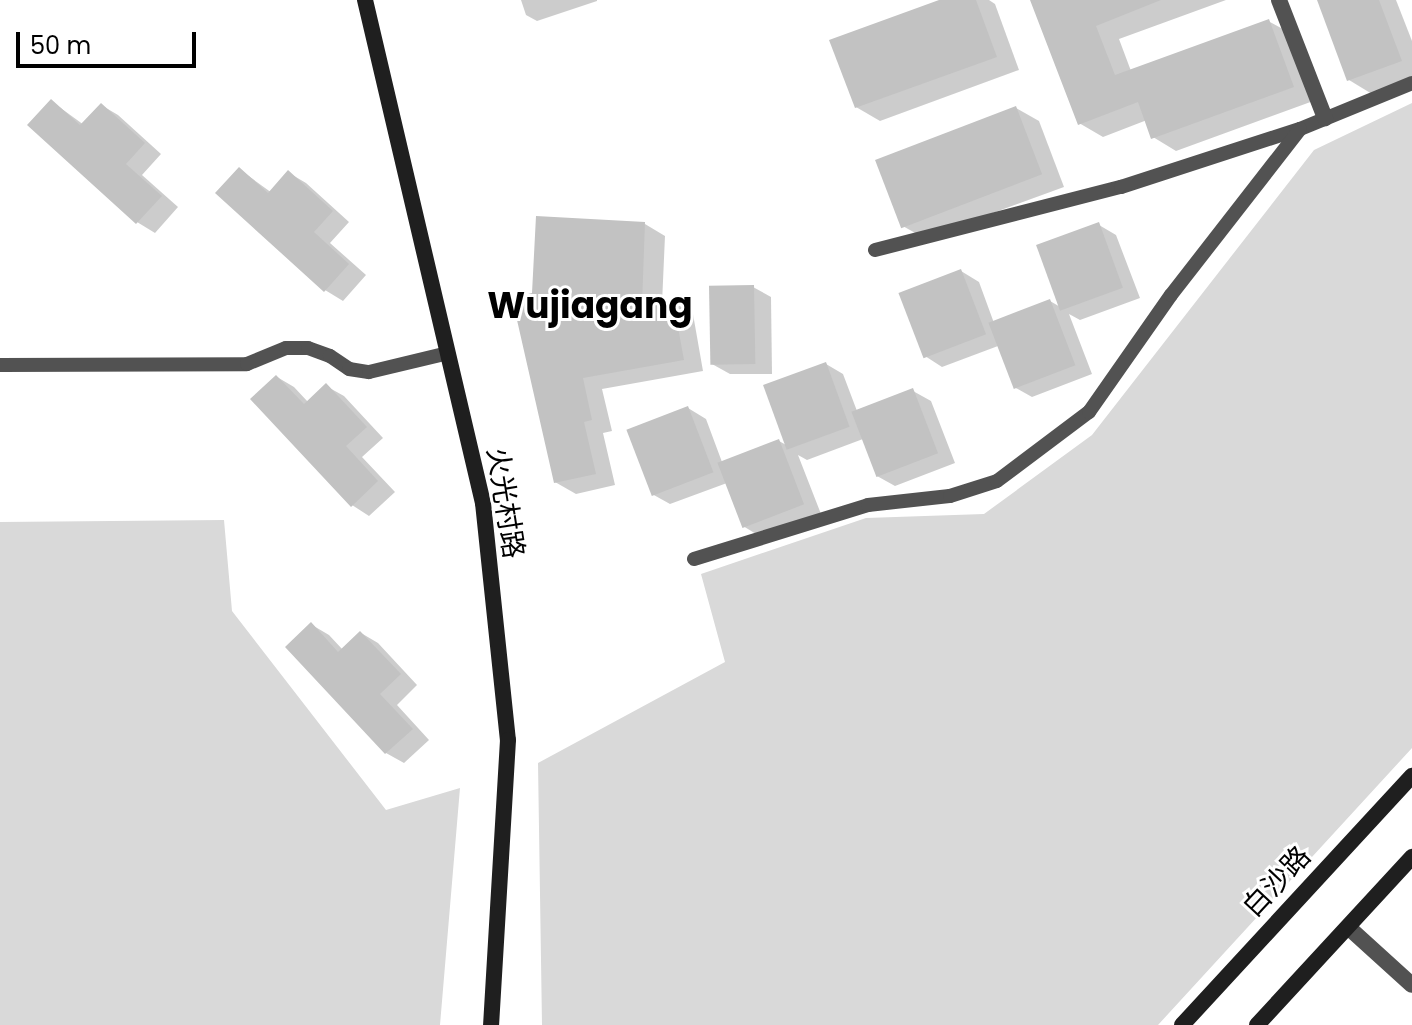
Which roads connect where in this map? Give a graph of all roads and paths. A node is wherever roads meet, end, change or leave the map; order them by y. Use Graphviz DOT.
graph roads {
  1 [pos="365,0"];
  2 [pos="1279,0"];
  3 [pos="1412,83"];
  4 [pos="1325,118"];
  5 [pos="1300,129"];
  6 [pos="875,250"];
  7 [pos="448,353"];
  8 [pos="0,365"];
  9 [pos="694,559"];
  10 [pos="1412,776"];
  11 [pos="1412,857"];
  12 [pos="1348,927"];
  13 [pos="1412,985"];
  14 [pos="491,1025"];
  15 [pos="1182,1025"];
  16 [pos="1257,1025"];
  1 -- 7 [label="street, 火光村路"];
  2 -- 4 [label="street"];
  3 -- 4 [label="lane"];
  4 -- 5 [label="lane"];
  5 -- 6 [label="lane"];
  5 -- 9 [label="lane"];
  7 -- 8 [label="lane"];
  7 -- 14 [label="street, 火光村路"];
  10 -- 15 [label="street, 白沙路"];
  11 -- 12 [label="street"];
  12 -- 13 [label="street"];
  12 -- 16 [label="street"];
}
